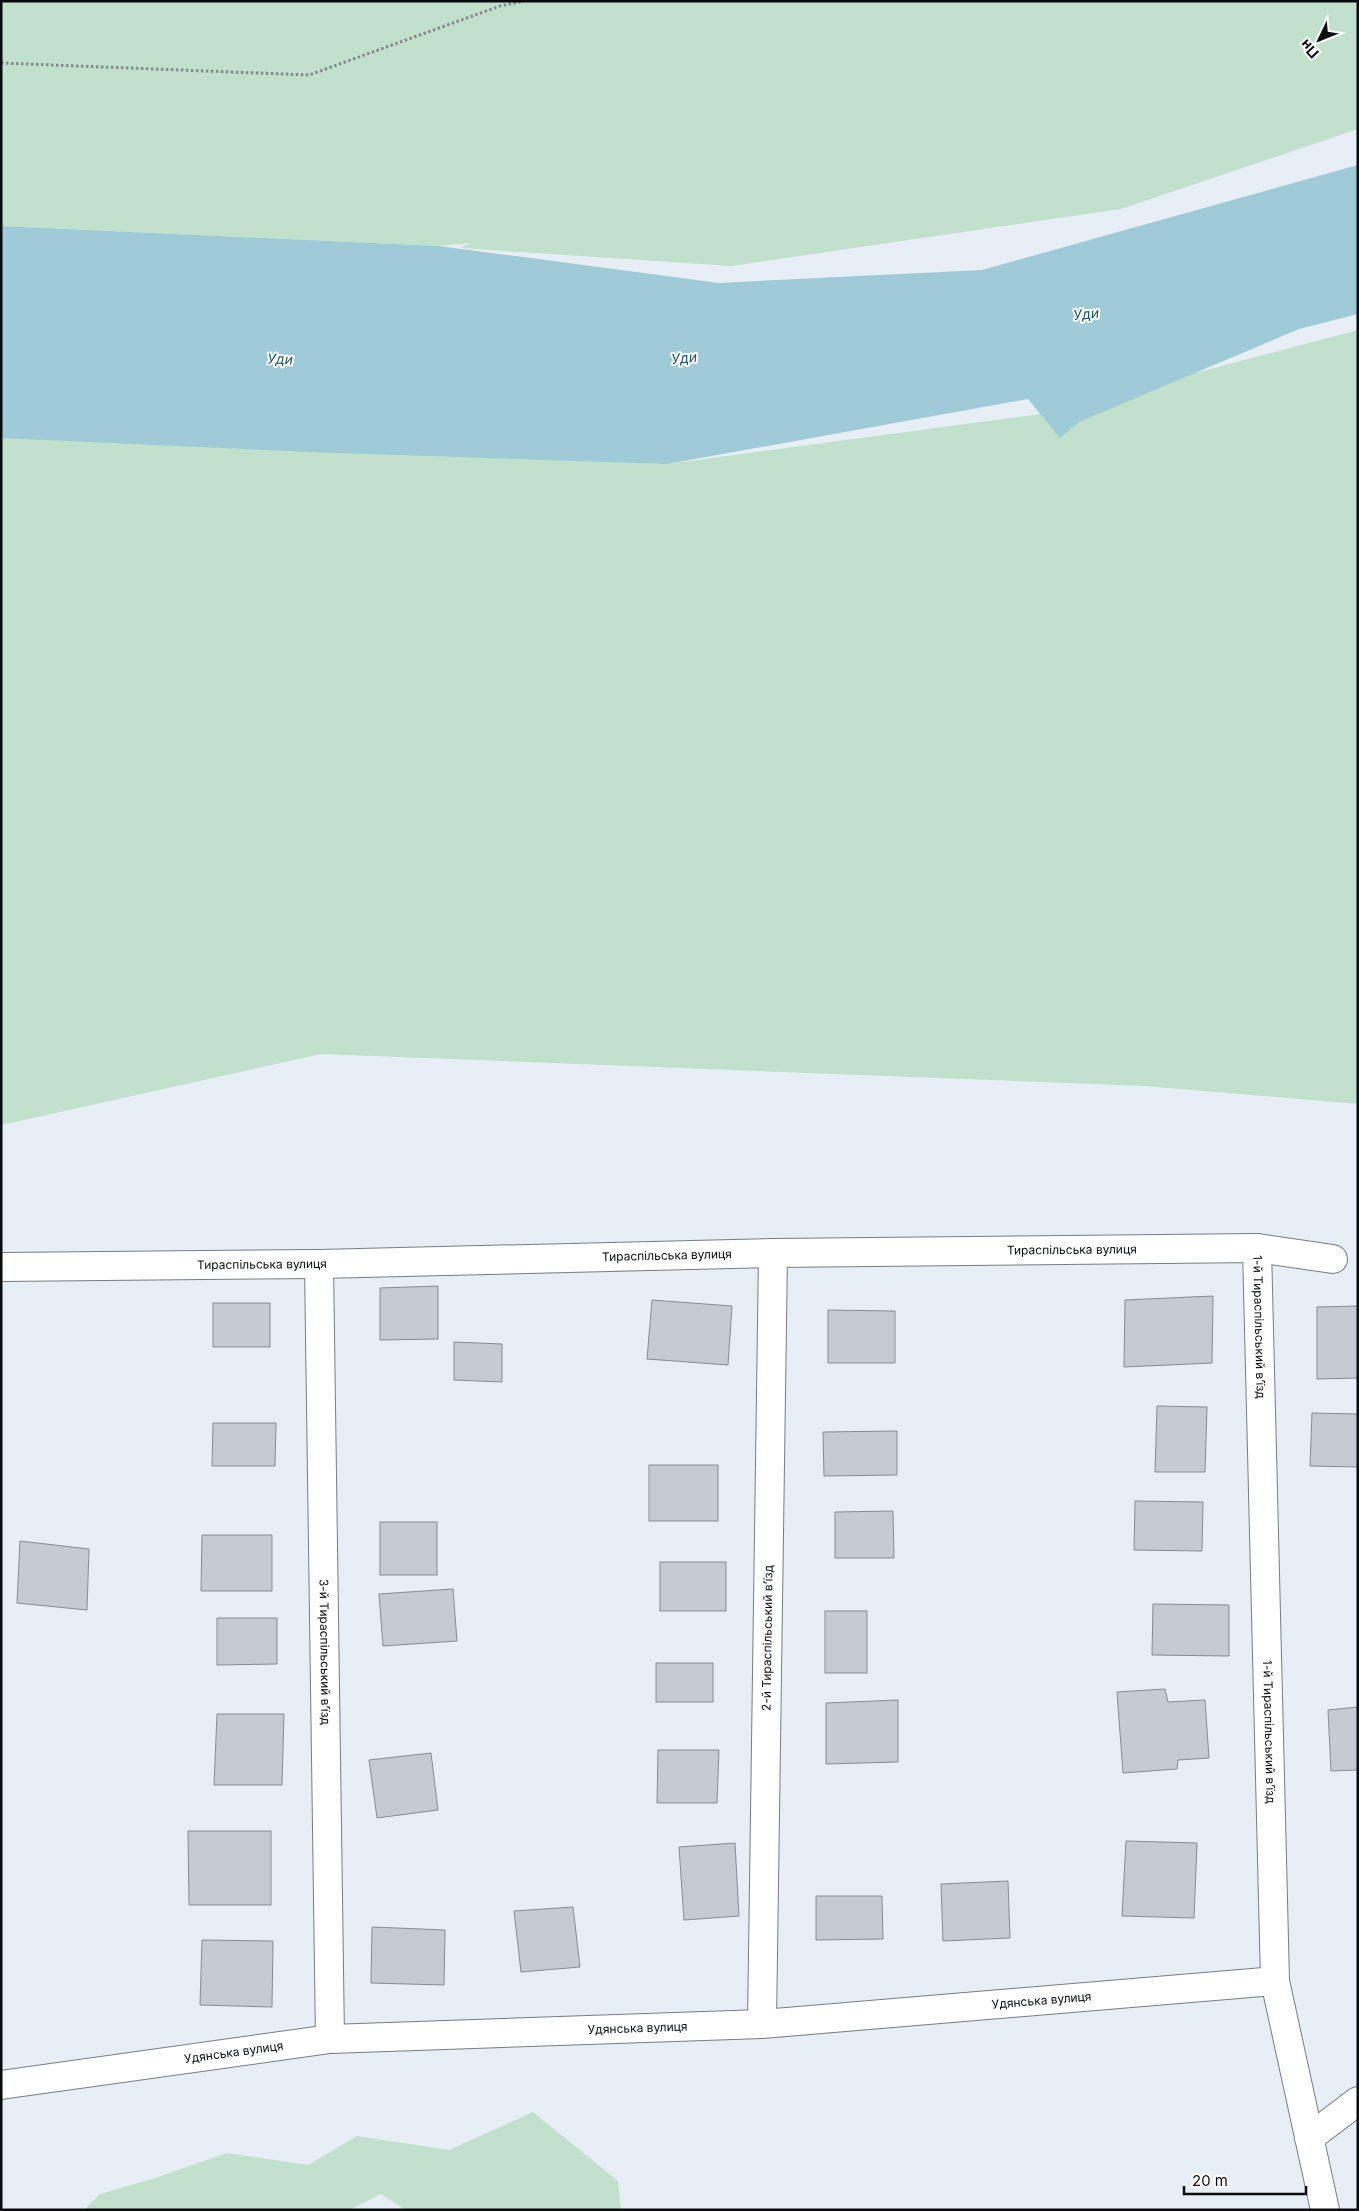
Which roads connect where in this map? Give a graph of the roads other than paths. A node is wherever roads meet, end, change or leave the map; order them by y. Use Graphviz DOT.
graph roads {
  1 [pos="1257,1248"];
  2 [pos="773,1253"];
  3 [pos="1333,1259"];
  4 [pos="319,1264"];
  5 [pos="1,1267"];
  6 [pos="1275,1981"];
  7 [pos="762,2024"];
  8 [pos="330,2039"];
  9 [pos="1,2086"];
  10 [pos="1358,2100"];
  11 [pos="1309,2138"];
  12 [pos="1324,2210"];
  1 -- 2 [label="street, Тираспільська вулиця"];
  1 -- 3 [label="street, Тираспільська вулиця"];
  1 -- 6 [label="street, 1-й Тираспільський в’їзд"];
  2 -- 4 [label="street, Тираспільська вулиця"];
  2 -- 7 [label="street, 2-й Тираспільський в’їзд"];
  4 -- 5 [label="street, Тираспільська вулиця"];
  4 -- 8 [label="street, 3-й Тираспільський в’їзд"];
  6 -- 7 [label="street, Удянська вулиця"];
  6 -- 11 [label="street, 1-й Тираспільський в’їзд"];
  7 -- 8 [label="street, Удянська вулиця"];
  8 -- 9 [label="street, Удянська вулиця"];
  10 -- 11 [label="street"];
  11 -- 12 [label="street, 1-й Тираспільський в’їзд"];
}
